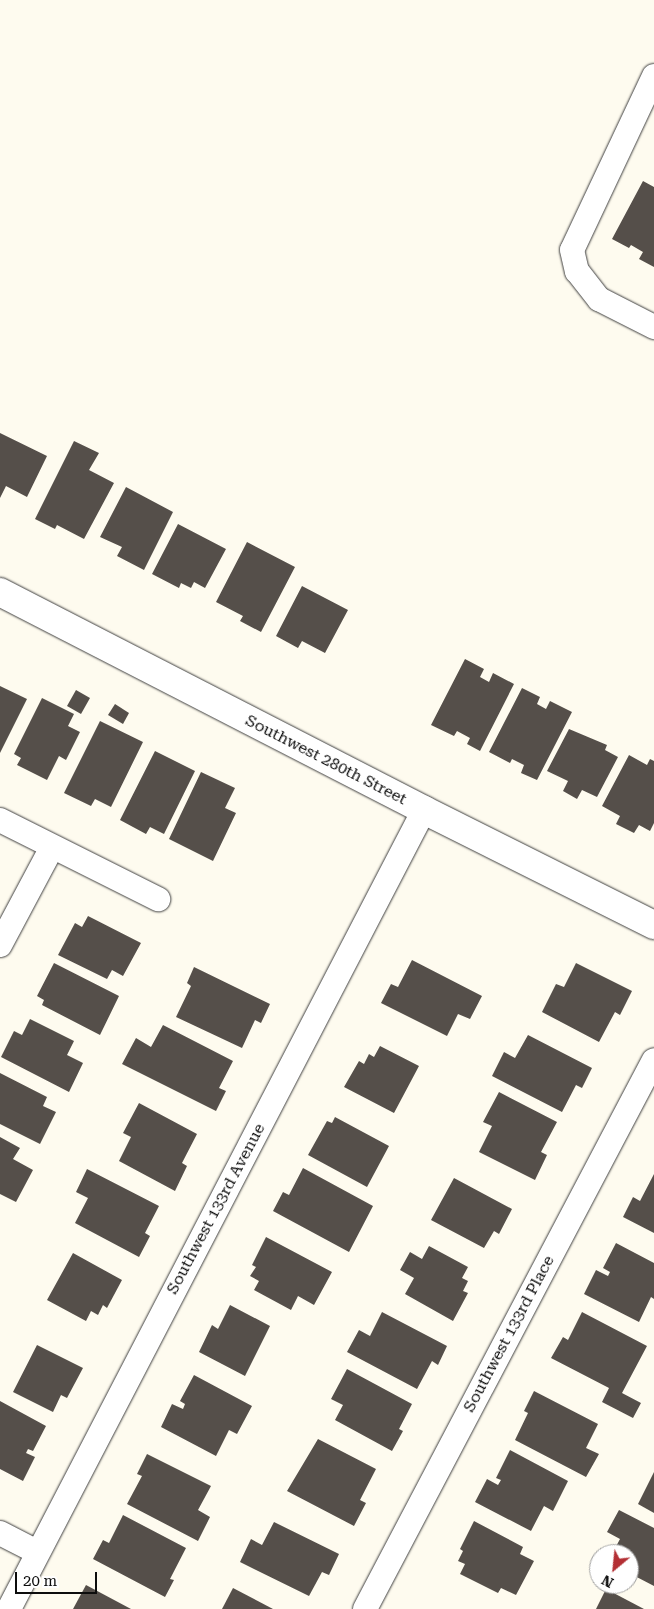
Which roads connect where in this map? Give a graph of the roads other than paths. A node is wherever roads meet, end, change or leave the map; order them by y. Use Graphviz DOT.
graph roads {
  1 [pos="654,76"];
  2 [pos="654,327"];
  3 [pos="0,592"];
  4 [pos="424,810"];
  5 [pos="0,820"];
  6 [pos="52,847"];
  7 [pos="158,899"];
  8 [pos="654,925"];
  9 [pos="0,945"];
  10 [pos="654,1060"];
  11 [pos="0,1533"];
  12 [pos="37,1552"];
  13 [pos="9,1609"];
  14 [pos="365,1609"];
  1 -- 2 [label="street"];
  3 -- 4 [label="street, Southwest 280th Street"];
  4 -- 8 [label="street, Southwest 280th Street"];
  4 -- 12 [label="street, Southwest 133rd Avenue"];
  5 -- 6 [label="street"];
  6 -- 7 [label="street"];
  6 -- 9 [label="street"];
  10 -- 14 [label="street, Southwest 133rd Place"];
  11 -- 12 [label="street"];
  12 -- 13 [label="street, Southwest 133rd Avenue"];
}
